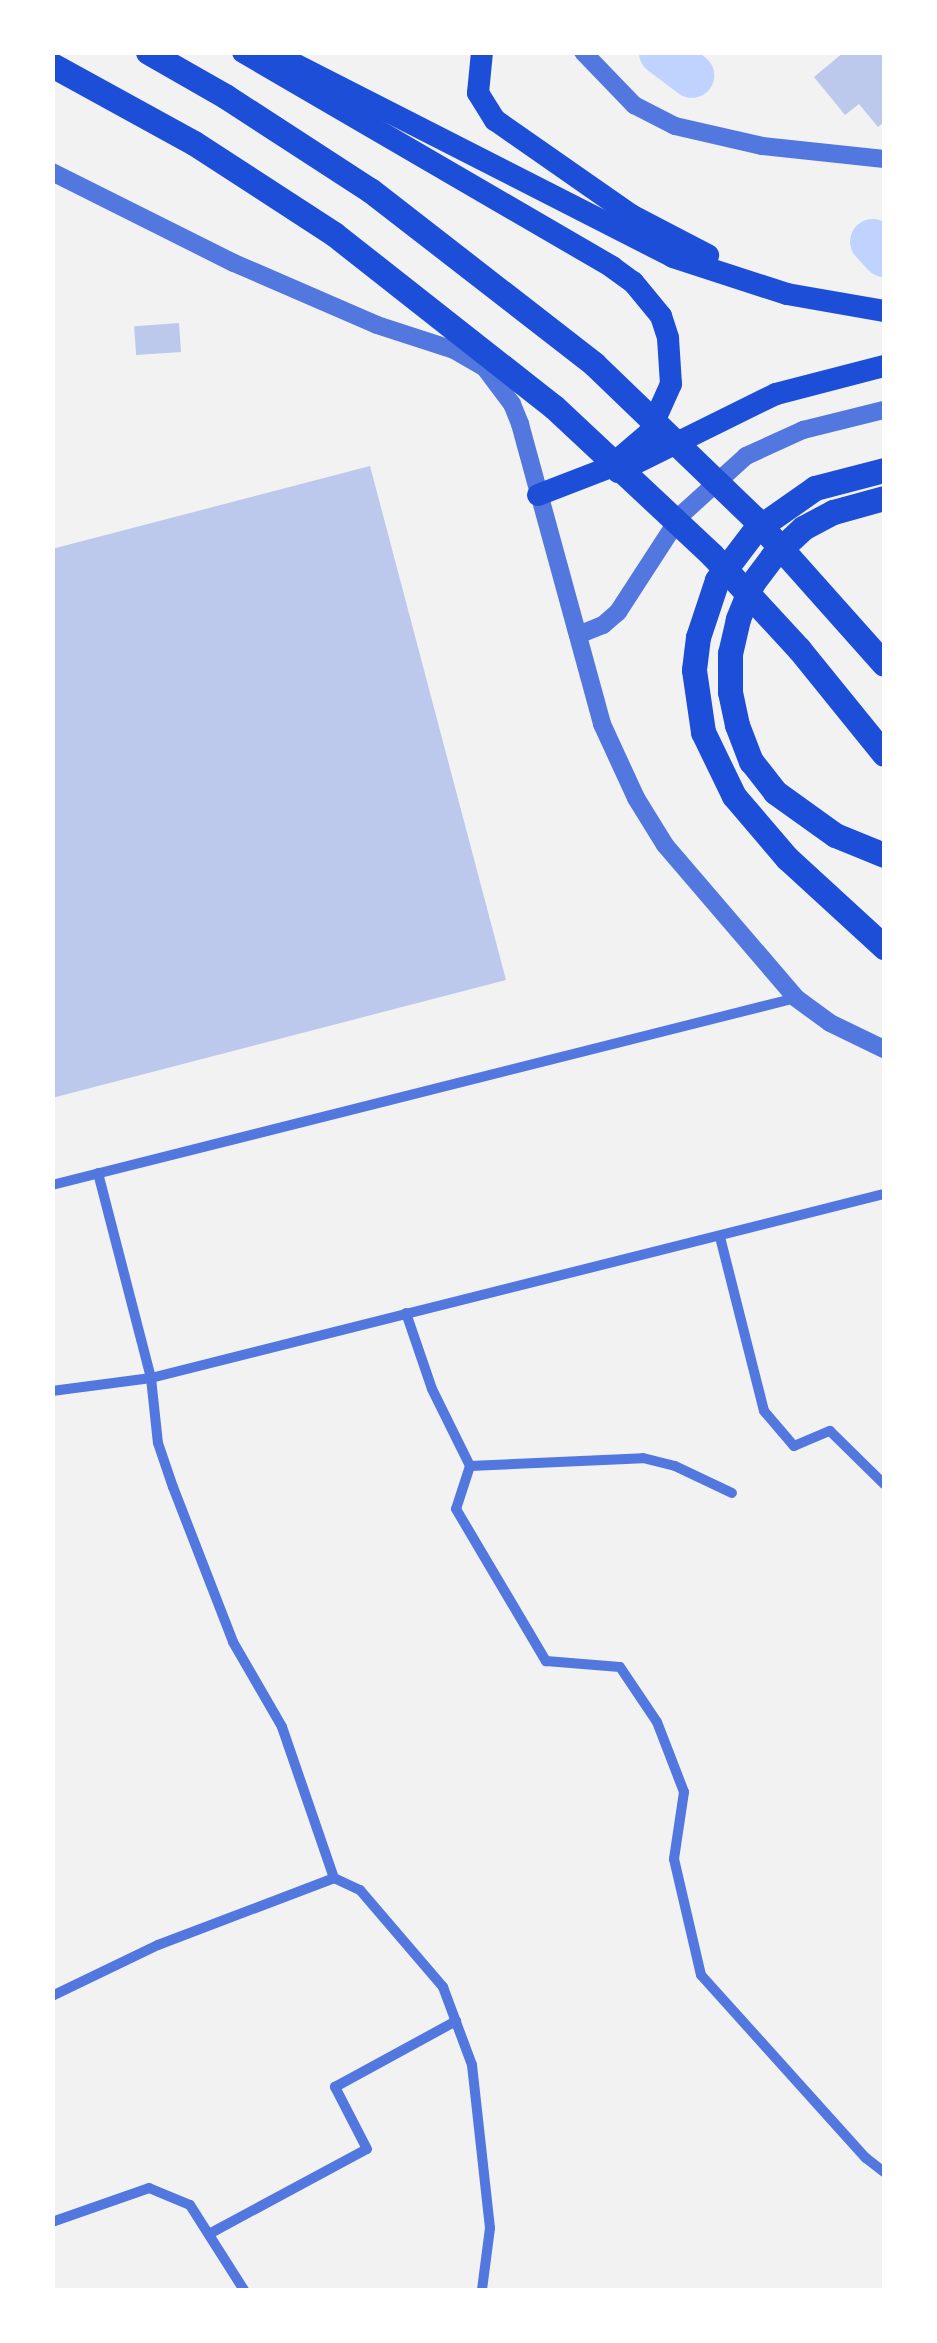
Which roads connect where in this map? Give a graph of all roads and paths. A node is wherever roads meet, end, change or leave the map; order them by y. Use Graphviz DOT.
graph roads {
  1 [pos="148,52"];
  2 [pos="243,52"];
  3 [pos="271,52"];
  4 [pos="482,52"];
  5 [pos="582,52"];
  6 [pos="52,65"];
  7 [pos="884,159"];
  8 [pos="52,172"];
  9 [pos="883,303"];
  10 [pos="884,366"];
  11 [pos="884,410"];
  12 [pos="884,470"];
  13 [pos="538,495"];
  14 [pos="884,498"];
  15 [pos="578,635"];
  16 [pos="884,664"];
  17 [pos="884,754"];
  18 [pos="884,855"];
  19 [pos="884,947"];
  20 [pos="796,998"];
  21 [pos="884,1049"];
  22 [pos="98,1173"];
  23 [pos="52,1184"];
  24 [pos="884,1194"];
  25 [pos="720,1237"];
  26 [pos="406,1314"];
  27 [pos="151,1378"];
  28 [pos="52,1390"];
  29 [pos="470,1466"];
  30 [pos="884,1484"];
  31 [pos="732,1494"];
  32 [pos="334,1878"];
  33 [pos="52,1996"];
  34 [pos="456,2021"];
  35 [pos="884,2172"];
  36 [pos="52,2222"];
  37 [pos="208,2234"];
  38 [pos="244,2290"];
  39 [pos="482,2290"];
  1 -- 16 [label="highway"];
  2 -- 13 [label="highway"];
  3 -- 9 [label="highway"];
  4 -- 9 [label="highway"];
  5 -- 7 [label="street"];
  6 -- 17 [label="highway"];
  8 -- 13 [label="street"];
  10 -- 13 [label="highway"];
  11 -- 15 [label="street"];
  12 -- 19 [label="highway"];
  13 -- 15 [label="street"];
  14 -- 18 [label="highway"];
  15 -- 20 [label="street"];
  20 -- 21 [label="street"];
  20 -- 22 [label="street"];
  22 -- 23 [label="street"];
  22 -- 27 [label="street"];
  24 -- 25 [label="street"];
  25 -- 26 [label="street"];
  25 -- 30 [label="street"];
  26 -- 27 [label="street"];
  26 -- 29 [label="street"];
  27 -- 28 [label="street"];
  27 -- 32 [label="street"];
  29 -- 31 [label="street"];
  29 -- 35 [label="street"];
  32 -- 33 [label="street"];
  32 -- 34 [label="street"];
  34 -- 37 [label="street"];
  34 -- 39 [label="street"];
  36 -- 37 [label="street"];
  37 -- 38 [label="street"];
}
